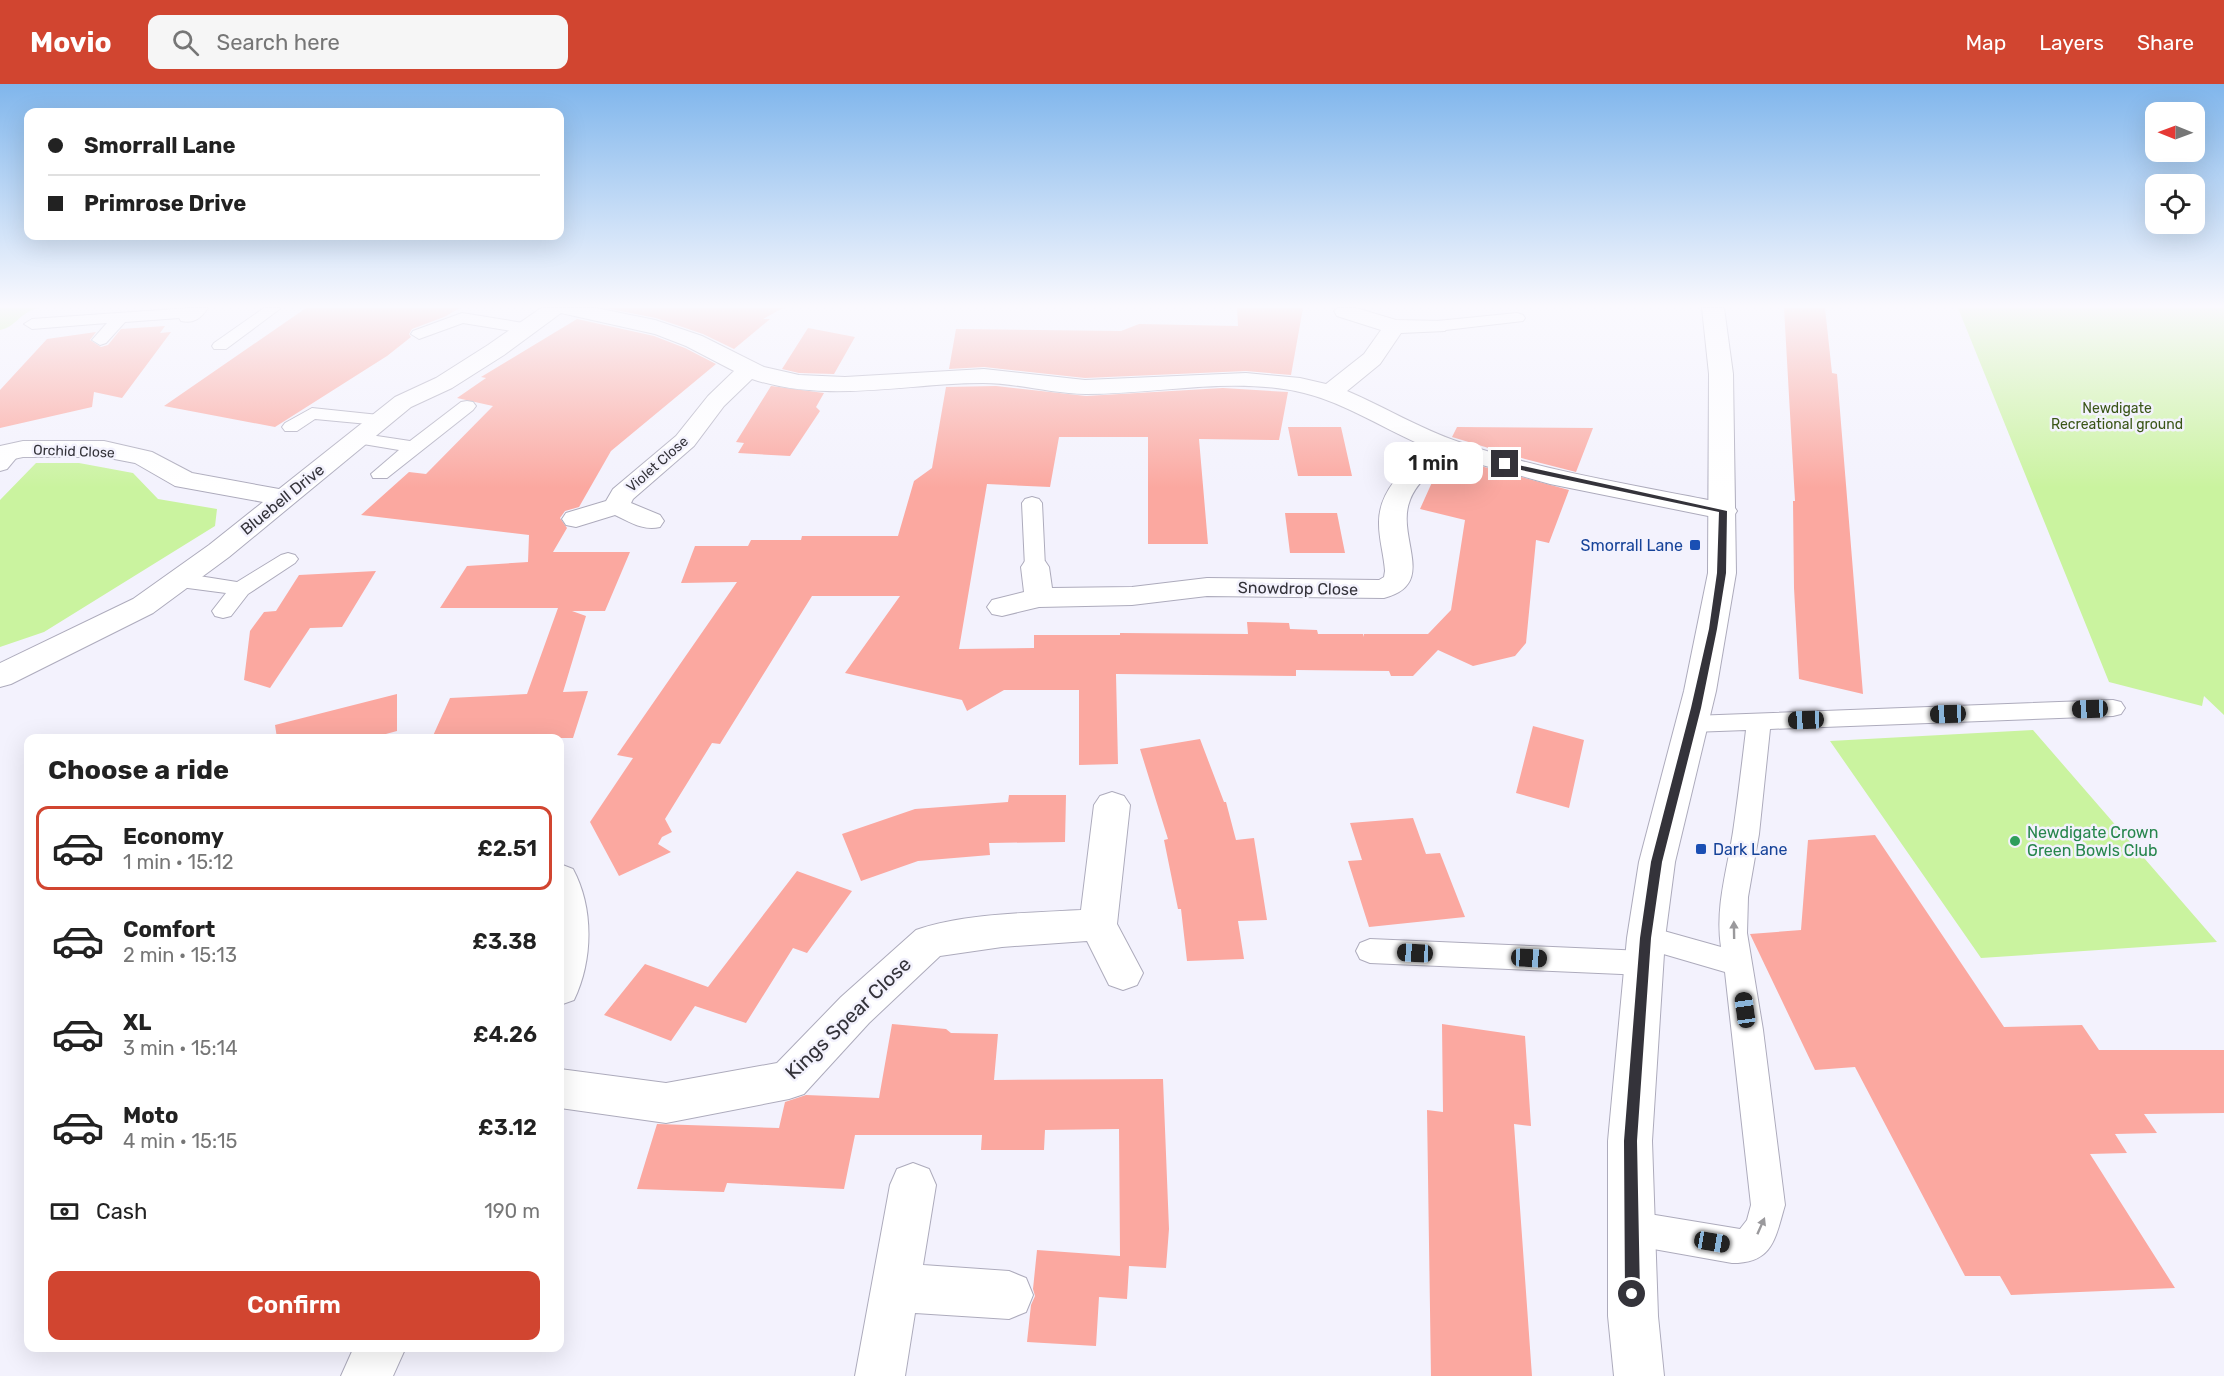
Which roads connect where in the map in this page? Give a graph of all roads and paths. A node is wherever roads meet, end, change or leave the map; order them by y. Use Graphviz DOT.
graph roads {
  1 [pos="467,368"];
  2 [pos="745,368"];
  3 [pos="1360,368"];
  4 [pos="1720,368"];
  5 [pos="748,370"];
  6 [pos="1331,392"];
  7 [pos="467,405"];
  8 [pos="379,420"];
  9 [pos="291,427"];
  10 [pos="357,438"];
  11 [pos="1446,446"];
  12 [pos="414,447"];
  13 [pos="4,457"];
  14 [pos="380,474"];
  15 [pos="284,498"];
  16 [pos="1032,502"];
  17 [pos="616,506"];
  18 [pos="1723,511"];
  19 [pos="576,519"];
  20 [pos="650,521"];
  21 [pos="288,559"];
  22 [pos="1035,567"];
  23 [pos="180,580"];
  24 [pos="241,589"];
  25 [pos="1039,598"];
  26 [pos="1002,607"];
  27 [pos="223,611"];
  28 [pos="0,676"];
  29 [pos="2113,708"];
  30 [pos="1759,722"];
  31 [pos="1692,724"];
  32 [pos="1112,805"];
  33 [pos="564,892"];
  34 [pos="1098,924"];
  35 [pos="1645,950"];
  36 [pos="1370,951"];
  37 [pos="1738,964"];
  38 [pos="564,965"];
  39 [pos="1123,973"];
  40 [pos="564,1089"];
  41 [pos="913,1185"];
  42 [pos="1631,1228"];
  43 [pos="897,1288"];
  44 [pos="1009,1295"];
  45 [pos="378,1352"];
  46 [pos="366,1376"];
  47 [pos="880,1376"];
  48 [pos="1639,1376"];
  1 -- 8 [label="street, Bluebell Drive"];
  2 -- 5 [label="street"];
  3 -- 6 [label="street"];
  4 -- 18 [label="street"];
  5 -- 6 [label="street"];
  5 -- 17 [label="street, Violet Close"];
  6 -- 11 [label="street"];
  7 -- 12 [label="lane"];
  8 -- 9 [label="lane"];
  8 -- 10 [label="street, Bluebell Drive"];
  10 -- 12 [label="lane"];
  10 -- 15 [label="street, Bluebell Drive"];
  11 -- 18 [label="street"];
  11 -- 25 [label="street, Snowdrop Close"];
  12 -- 14 [label="lane"];
  13 -- 15 [label="street, Orchid Close"];
  15 -- 23 [label="street, Bluebell Drive"];
  16 -- 22 [label="lane"];
  17 -- 19 [label="street, Violet Close"];
  17 -- 20 [label="street, Violet Close"];
  18 -- 31 [label="street"];
  21 -- 24 [label="lane"];
  22 -- 25 [label="street"];
  23 -- 24 [label="lane"];
  23 -- 28 [label="street, Bluebell Drive"];
  24 -- 27 [label="lane"];
  25 -- 26 [label="street, Snowdrop Close"];
  29 -- 30 [label="lane"];
  30 -- 31 [label="lane"];
  37 -- 30 [label="lane, one-way"];
  31 -- 35 [label="street"];
  32 -- 34 [label="street"];
  33 -- 38 [label="street"];
  34 -- 39 [label="street"];
  34 -- 40 [label="street, Kings Spear Close"];
  35 -- 36 [label="lane"];
  35 -- 37 [label="lane"];
  35 -- 42 [label="street"];
  42 -- 37 [label="lane, one-way"];
  41 -- 43 [label="street"];
  42 -- 48 [label="street"];
  43 -- 44 [label="street"];
  43 -- 47 [label="street"];
  45 -- 46 [label="street"];
}
